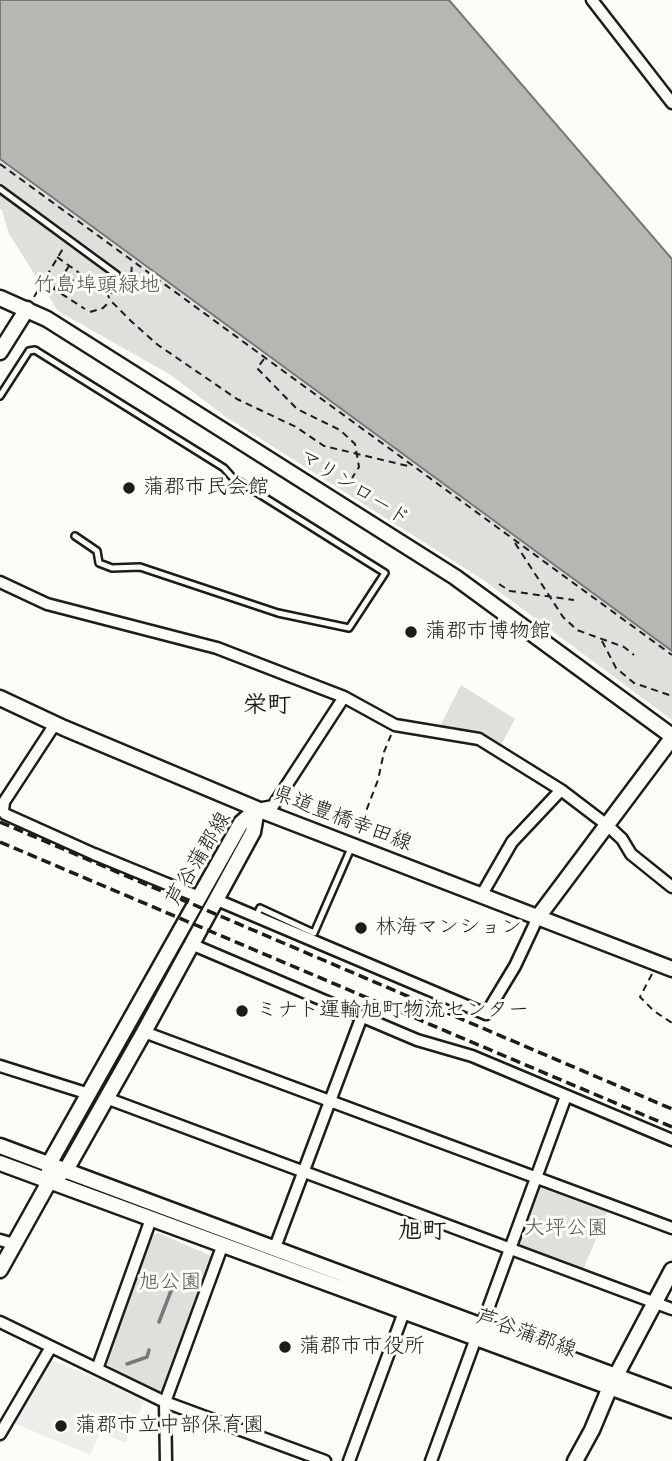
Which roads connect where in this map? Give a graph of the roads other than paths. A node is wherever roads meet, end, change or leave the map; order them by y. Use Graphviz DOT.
graph roads {
  1 [pos="593,0"];
  2 [pos="672,103"];
  3 [pos="0,190"];
  4 [pos="117,275"];
  5 [pos="0,298"];
  6 [pos="27,309"];
  7 [pos="0,352"];
  8 [pos="0,396"];
  9 [pos="75,536"];
  10 [pos="0,582"];
  11 [pos="344,697"];
  12 [pos="0,698"];
  13 [pos="55,724"];
  14 [pos="672,737"];
  15 [pos="561,790"];
  16 [pos="257,809"];
  17 [pos="607,825"];
  18 [pos="352,846"];
  19 [pos="672,887"];
  20 [pos="481,895"];
  21 [pos="199,897"];
  22 [pos="217,900"];
  23 [pos="256,917"];
  24 [pos="538,917"];
  25 [pos="191,944"];
  26 [pos="672,970"];
  27 [pos="362,1016"];
  28 [pos="144,1032"];
  29 [pos="0,1066"];
  30 [pos="89,1094"];
  31 [pos="566,1096"];
  32 [pos="106,1098"];
  33 [pos="329,1101"];
  34 [pos="672,1140"];
  35 [pos="0,1146"];
  36 [pos="0,1163"];
  37 [pos="49,1164"];
  38 [pos="66,1170"];
  39 [pos="303,1172"];
  40 [pos="537,1177"];
  41 [pos="49,1182"];
  42 [pos="151,1219"];
  43 [pos="672,1228"];
  44 [pos="7,1242"];
  45 [pos="223,1244"];
  46 [pos="509,1248"];
  47 [pos="274,1250"];
  48 [pos="0,1270"];
  49 [pos="672,1270"];
  50 [pos="655,1303"];
  51 [pos="672,1309"];
  52 [pos="404,1311"];
  53 [pos="0,1322"];
  54 [pos="479,1333"];
  55 [pos="51,1347"];
  56 [pos="97,1369"];
  57 [pos="613,1382"];
  58 [pos="672,1397"];
  59 [pos="165,1402"];
  60 [pos="672,1410"];
  61 [pos="0,1434"];
  62 [pos="166,1461"];
  63 [pos="325,1461"];
  64 [pos="349,1461"];
  65 [pos="431,1461"];
  66 [pos="575,1461"];
  1 -- 2 [label="street"];
  3 -- 4 [label="lane"];
  5 -- 6 [label="main road, マリンロード"];
  6 -- 7 [label="main road"];
  6 -- 14 [label="main road, マリンロード"];
  8 -- 9 [label="lane"];
  10 -- 11 [label="street"];
  11 -- 15 [label="street"];
  11 -- 16 [label="street"];
  12 -- 13 [label="main road, 県道豊橋幸田線"];
  13 -- 16 [label="main road, 県道豊橋幸田線"];
  13 -- 21 [label="street"];
  14 -- 17 [label="main road"];
  15 -- 17 [label="street"];
  15 -- 20 [label="street"];
  16 -- 18 [label="main road, 県道豊橋幸田線"];
  16 -- 21 [label="main road, 芦谷蒲郡線"];
  16 -- 22 [label="main road, 芦谷蒲郡線"];
  17 -- 19 [label="street"];
  17 -- 24 [label="main road"];
  18 -- 20 [label="main road, 県道豊橋幸田線"];
  18 -- 23 [label="lane"];
  20 -- 24 [label="main road, 県道豊橋幸田線"];
  21 -- 30 [label="main road, 芦谷蒲郡線"];
  22 -- 23 [label="street"];
  22 -- 25 [label="main road, 芦谷蒲郡線"];
  23 -- 24 [label="street"];
  24 -- 26 [label="main road, 県道豊橋幸田線"];
  25 -- 27 [label="street"];
  25 -- 28 [label="main road, 芦谷蒲郡線"];
  27 -- 31 [label="street"];
  27 -- 33 [label="street"];
  28 -- 32 [label="main road, 芦谷蒲郡線"];
  28 -- 33 [label="street"];
  29 -- 30 [label="street"];
  30 -- 37 [label="main road, 芦谷蒲郡線"];
  31 -- 34 [label="street"];
  31 -- 40 [label="street"];
  32 -- 38 [label="main road, 芦谷蒲郡線"];
  32 -- 39 [label="street"];
  33 -- 39 [label="street"];
  33 -- 40 [label="street"];
  35 -- 37 [label="main road"];
  36 -- 41 [label="main road"];
  37 -- 38 [label="main road"];
  37 -- 41 [label="main road, 芦谷蒲郡線"];
  38 -- 41 [label="main road, 芦谷蒲郡線"];
  38 -- 47 [label="main road, 芦谷蒲郡線"];
  39 -- 46 [label="street"];
  39 -- 47 [label="street"];
  40 -- 43 [label="street"];
  40 -- 46 [label="street"];
  41 -- 42 [label="main road, 芦谷蒲郡線"];
  41 -- 44 [label="main road"];
  42 -- 45 [label="main road, 芦谷蒲郡線"];
  42 -- 56 [label="street"];
  44 -- 48 [label="main road"];
  45 -- 52 [label="main road, 芦谷蒲郡線"];
  45 -- 59 [label="street"];
  46 -- 50 [label="street"];
  46 -- 54 [label="street"];
  47 -- 54 [label="main road, 芦谷蒲郡線"];
  49 -- 50 [label="main road"];
  50 -- 51 [label="street"];
  50 -- 57 [label="main road"];
  52 -- 54 [label="main road, 芦谷蒲郡線"];
  52 -- 64 [label="street"];
  53 -- 55 [label="street"];
  54 -- 57 [label="main road, 芦谷蒲郡線"];
  54 -- 65 [label="street"];
  55 -- 56 [label="street"];
  55 -- 61 [label="street"];
  56 -- 59 [label="street"];
  57 -- 58 [label="main road, 芦谷蒲郡線"];
  57 -- 60 [label="main road, 芦谷蒲郡線"];
  57 -- 66 [label="main road"];
  59 -- 62 [label="street"];
  59 -- 63 [label="street"];
}
